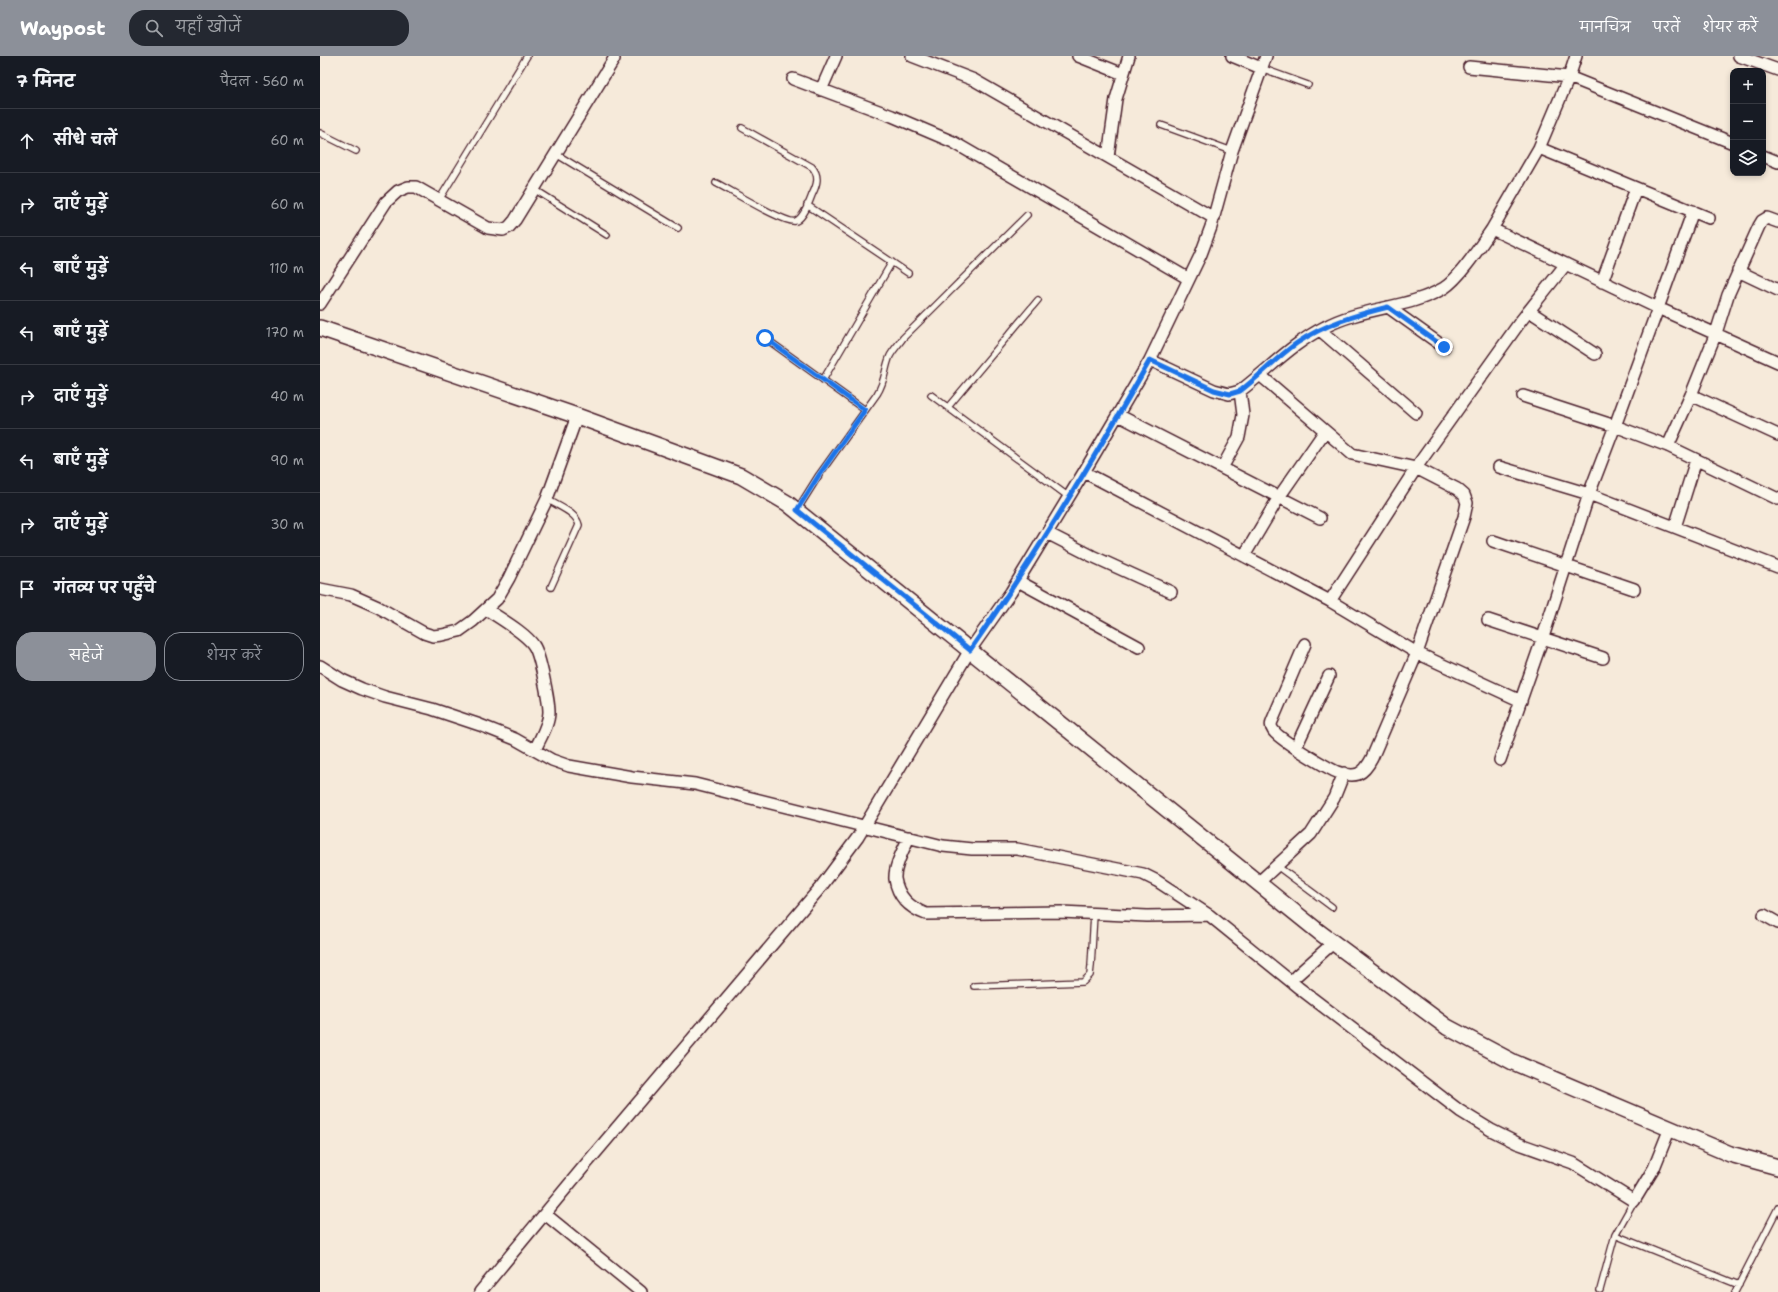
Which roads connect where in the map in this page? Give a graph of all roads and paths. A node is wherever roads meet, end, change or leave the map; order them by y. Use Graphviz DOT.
graph roads {
  1 [pos="527,56"];
  2 [pos="836,56"];
  3 [pos="912,56"];
  4 [pos="1078,56"];
  5 [pos="1129,56"];
  6 [pos="1232,56"];
  7 [pos="1266,56"];
  8 [pos="1576,56"];
  9 [pos="1739,56"];
  10 [pos="614,59"];
  11 [pos="1469,67"];
  12 [pos="1262,68"];
  13 [pos="1778,70"];
  14 [pos="1123,74"];
  15 [pos="1569,77"];
  16 [pos="793,80"];
  17 [pos="1308,85"];
  18 [pos="821,90"];
  19 [pos="1161,125"];
  20 [pos="742,128"];
  21 [pos="320,133"];
  22 [pos="1730,142"];
  23 [pos="1539,148"];
  24 [pos="356,151"];
  25 [pos="1232,151"];
  26 [pos="556,154"];
  27 [pos="1108,157"];
  28 [pos="1766,157"];
  29 [pos="1778,162"];
  30 [pos="716,183"];
  31 [pos="1636,188"];
  32 [pos="534,189"];
  33 [pos="439,200"];
  34 [pos="808,205"];
  35 [pos="1693,211"];
  36 [pos="1027,215"];
  37 [pos="1214,218"];
  38 [pos="1709,218"];
  39 [pos="1778,222"];
  40 [pos="678,228"];
  41 [pos="1492,229"];
  42 [pos="608,235"];
  43 [pos="892,262"];
  44 [pos="1566,264"];
  45 [pos="1738,271"];
  46 [pos="908,273"];
  47 [pos="1189,279"];
  48 [pos="1602,282"];
  49 [pos="1778,290"];
  50 [pos="1038,300"];
  51 [pos="320,304"];
  52 [pos="1388,307"];
  53 [pos="1658,308"];
  54 [pos="1529,311"];
  55 [pos="320,328"];
  56 [pos="1320,330"];
  57 [pos="1716,333"];
  58 [pos="765,338"];
  59 [pos="1444,347"];
  60 [pos="1595,354"];
  61 [pos="1150,360"];
  62 [pos="1778,362"];
  63 [pos="1260,375"];
  64 [pos="823,380"];
  65 [pos="1240,391"];
  66 [pos="931,395"];
  67 [pos="1692,395"];
  68 [pos="1523,396"];
  69 [pos="948,408"];
  70 [pos="865,410"];
  71 [pos="1416,413"];
  72 [pos="1118,415"];
  73 [pos="577,416"];
  74 [pos="1615,426"];
  75 [pos="1325,431"];
  76 [pos="1778,436"];
  77 [pos="1668,446"];
  78 [pos="1696,460"];
  79 [pos="1222,468"];
  80 [pos="1416,468"];
  81 [pos="1499,468"];
  82 [pos="1084,472"];
  83 [pos="1589,494"];
  84 [pos="1069,497"];
  85 [pos="1279,497"];
  86 [pos="1778,498"];
  87 [pos="547,499"];
  88 [pos="797,510"];
  89 [pos="1320,518"];
  90 [pos="1675,527"];
  91 [pos="1047,533"];
  92 [pos="1493,541"];
  93 [pos="1244,556"];
  94 [pos="1566,566"];
  95 [pos="1778,567"];
  96 [pos="1018,581"];
  97 [pos="551,587"];
  98 [pos="320,589"];
  99 [pos="1634,590"];
  100 [pos="1171,592"];
  101 [pos="1330,601"];
  102 [pos="486,609"];
  103 [pos="1488,620"];
  104 [pos="1543,637"];
  105 [pos="1305,644"];
  106 [pos="1139,647"];
  107 [pos="970,650"];
  108 [pos="1417,653"];
  109 [pos="1603,658"];
  110 [pos="320,666"];
  111 [pos="1329,676"];
  112 [pos="1521,701"];
  113 [pos="1296,747"];
  114 [pos="535,750"];
  115 [pos="1500,760"];
  116 [pos="1344,774"];
  117 [pos="864,825"];
  118 [pos="909,837"];
  119 [pos="1277,866"];
  120 [pos="1258,883"];
  121 [pos="1332,907"];
  122 [pos="1094,914"];
  123 [pos="1209,915"];
  124 [pos="1764,915"];
  125 [pos="1778,923"];
  126 [pos="1333,943"];
  127 [pos="1296,976"];
  128 [pos="974,986"];
  129 [pos="1670,1128"];
  130 [pos="1778,1167"];
  131 [pos="1634,1201"];
  132 [pos="1778,1208"];
  133 [pos="545,1214"];
  134 [pos="1615,1235"];
  135 [pos="1739,1285"];
  136 [pos="1600,1290"];
  137 [pos="480,1292"];
  138 [pos="641,1292"];
  139 [pos="1735,1292"];
  1 -- 33 [label="lane"];
  2 -- 18 [label="street"];
  3 -- 27 [label="street"];
  4 -- 14 [label="street"];
  5 -- 14 [label="street"];
  6 -- 12 [label="street"];
  7 -- 12 [label="street"];
  8 -- 15 [label="street"];
  9 -- 13 [label="street"];
  10 -- 26 [label="street"];
  11 -- 15 [label="street"];
  12 -- 17 [label="lane"];
  12 -- 25 [label="street"];
  14 -- 27 [label="street"];
  15 -- 22 [label="street"];
  15 -- 23 [label="street"];
  16 -- 18 [label="street"];
  18 -- 47 [label="street"];
  19 -- 25 [label="lane"];
  20 -- 34 [label="lane"];
  21 -- 24 [label="lane"];
  23 -- 31 [label="street"];
  23 -- 41 [label="street"];
  25 -- 37 [label="street"];
  26 -- 32 [label="street"];
  26 -- 40 [label="lane"];
  27 -- 37 [label="street"];
  28 -- 29 [label="street"];
  30 -- 34 [label="lane"];
  31 -- 35 [label="street"];
  31 -- 48 [label="street"];
  32 -- 33 [label="street"];
  32 -- 42 [label="lane"];
  33 -- 51 [label="street"];
  34 -- 43 [label="lane"];
  35 -- 38 [label="street"];
  35 -- 53 [label="street"];
  36 -- 70 [label="lane"];
  37 -- 47 [label="street"];
  39 -- 45 [label="street"];
  41 -- 44 [label="street"];
  41 -- 52 [label="street"];
  43 -- 46 [label="lane"];
  43 -- 64 [label="lane"];
  44 -- 48 [label="street"];
  44 -- 54 [label="street"];
  45 -- 49 [label="street"];
  45 -- 57 [label="street"];
  47 -- 61 [label="street"];
  48 -- 53 [label="street"];
  50 -- 69 [label="lane"];
  52 -- 56 [label="street"];
  52 -- 59 [label="street"];
  53 -- 57 [label="street"];
  53 -- 74 [label="street"];
  54 -- 60 [label="street"];
  54 -- 80 [label="street"];
  55 -- 73 [label="main road"];
  56 -- 63 [label="street"];
  56 -- 71 [label="street"];
  57 -- 62 [label="street"];
  57 -- 67 [label="street"];
  58 -- 64 [label="lane"];
  61 -- 65 [label="street"];
  61 -- 72 [label="street"];
  63 -- 65 [label="street"];
  63 -- 75 [label="street"];
  64 -- 70 [label="lane"];
  65 -- 79 [label="street"];
  66 -- 69 [label="lane"];
  67 -- 76 [label="street"];
  67 -- 77 [label="street"];
  68 -- 74 [label="street"];
  69 -- 84 [label="lane"];
  70 -- 88 [label="lane"];
  72 -- 79 [label="street"];
  72 -- 82 [label="street"];
  73 -- 87 [label="street"];
  73 -- 88 [label="main road"];
  74 -- 77 [label="street"];
  74 -- 83 [label="street"];
  75 -- 80 [label="street"];
  75 -- 85 [label="street"];
  77 -- 78 [label="street"];
  78 -- 86 [label="street"];
  78 -- 90 [label="street"];
  79 -- 85 [label="street"];
  80 -- 101 [label="street"];
  80 -- 108 [label="street"];
  81 -- 83 [label="street"];
  82 -- 84 [label="street"];
  82 -- 93 [label="street"];
  83 -- 90 [label="street"];
  83 -- 94 [label="street"];
  84 -- 91 [label="street"];
  85 -- 89 [label="street"];
  85 -- 93 [label="street"];
  87 -- 97 [label="lane"];
  87 -- 102 [label="street"];
  88 -- 107 [label="main road"];
  90 -- 95 [label="street"];
  91 -- 96 [label="street"];
  91 -- 100 [label="street"];
  92 -- 94 [label="street"];
  93 -- 101 [label="street"];
  94 -- 99 [label="street"];
  94 -- 104 [label="street"];
  96 -- 106 [label="street"];
  96 -- 107 [label="street"];
  98 -- 102 [label="street"];
  101 -- 108 [label="street"];
  102 -- 114 [label="street"];
  103 -- 104 [label="street"];
  104 -- 109 [label="street"];
  104 -- 112 [label="street"];
  105 -- 113 [label="street"];
  107 -- 117 [label="street"];
  107 -- 120 [label="main road"];
  108 -- 112 [label="street"];
  108 -- 116 [label="street"];
  110 -- 114 [label="street"];
  111 -- 113 [label="street"];
  112 -- 115 [label="street"];
  113 -- 116 [label="street"];
  114 -- 117 [label="street"];
  116 -- 119 [label="street"];
  117 -- 118 [label="street"];
  117 -- 133 [label="street"];
  118 -- 122 [label="street"];
  118 -- 123 [label="street"];
  119 -- 120 [label="street"];
  119 -- 121 [label="lane"];
  120 -- 126 [label="main road"];
  122 -- 123 [label="street"];
  122 -- 128 [label="lane"];
  123 -- 131 [label="street"];
  124 -- 125 [label="street"];
  126 -- 127 [label="street"];
  126 -- 129 [label="main road"];
  129 -- 130 [label="main road"];
  129 -- 131 [label="street"];
  131 -- 134 [label="lane"];
  132 -- 135 [label="lane"];
  133 -- 137 [label="street"];
  133 -- 138 [label="street"];
  134 -- 135 [label="lane"];
  134 -- 136 [label="lane"];
  135 -- 139 [label="lane"];
}
